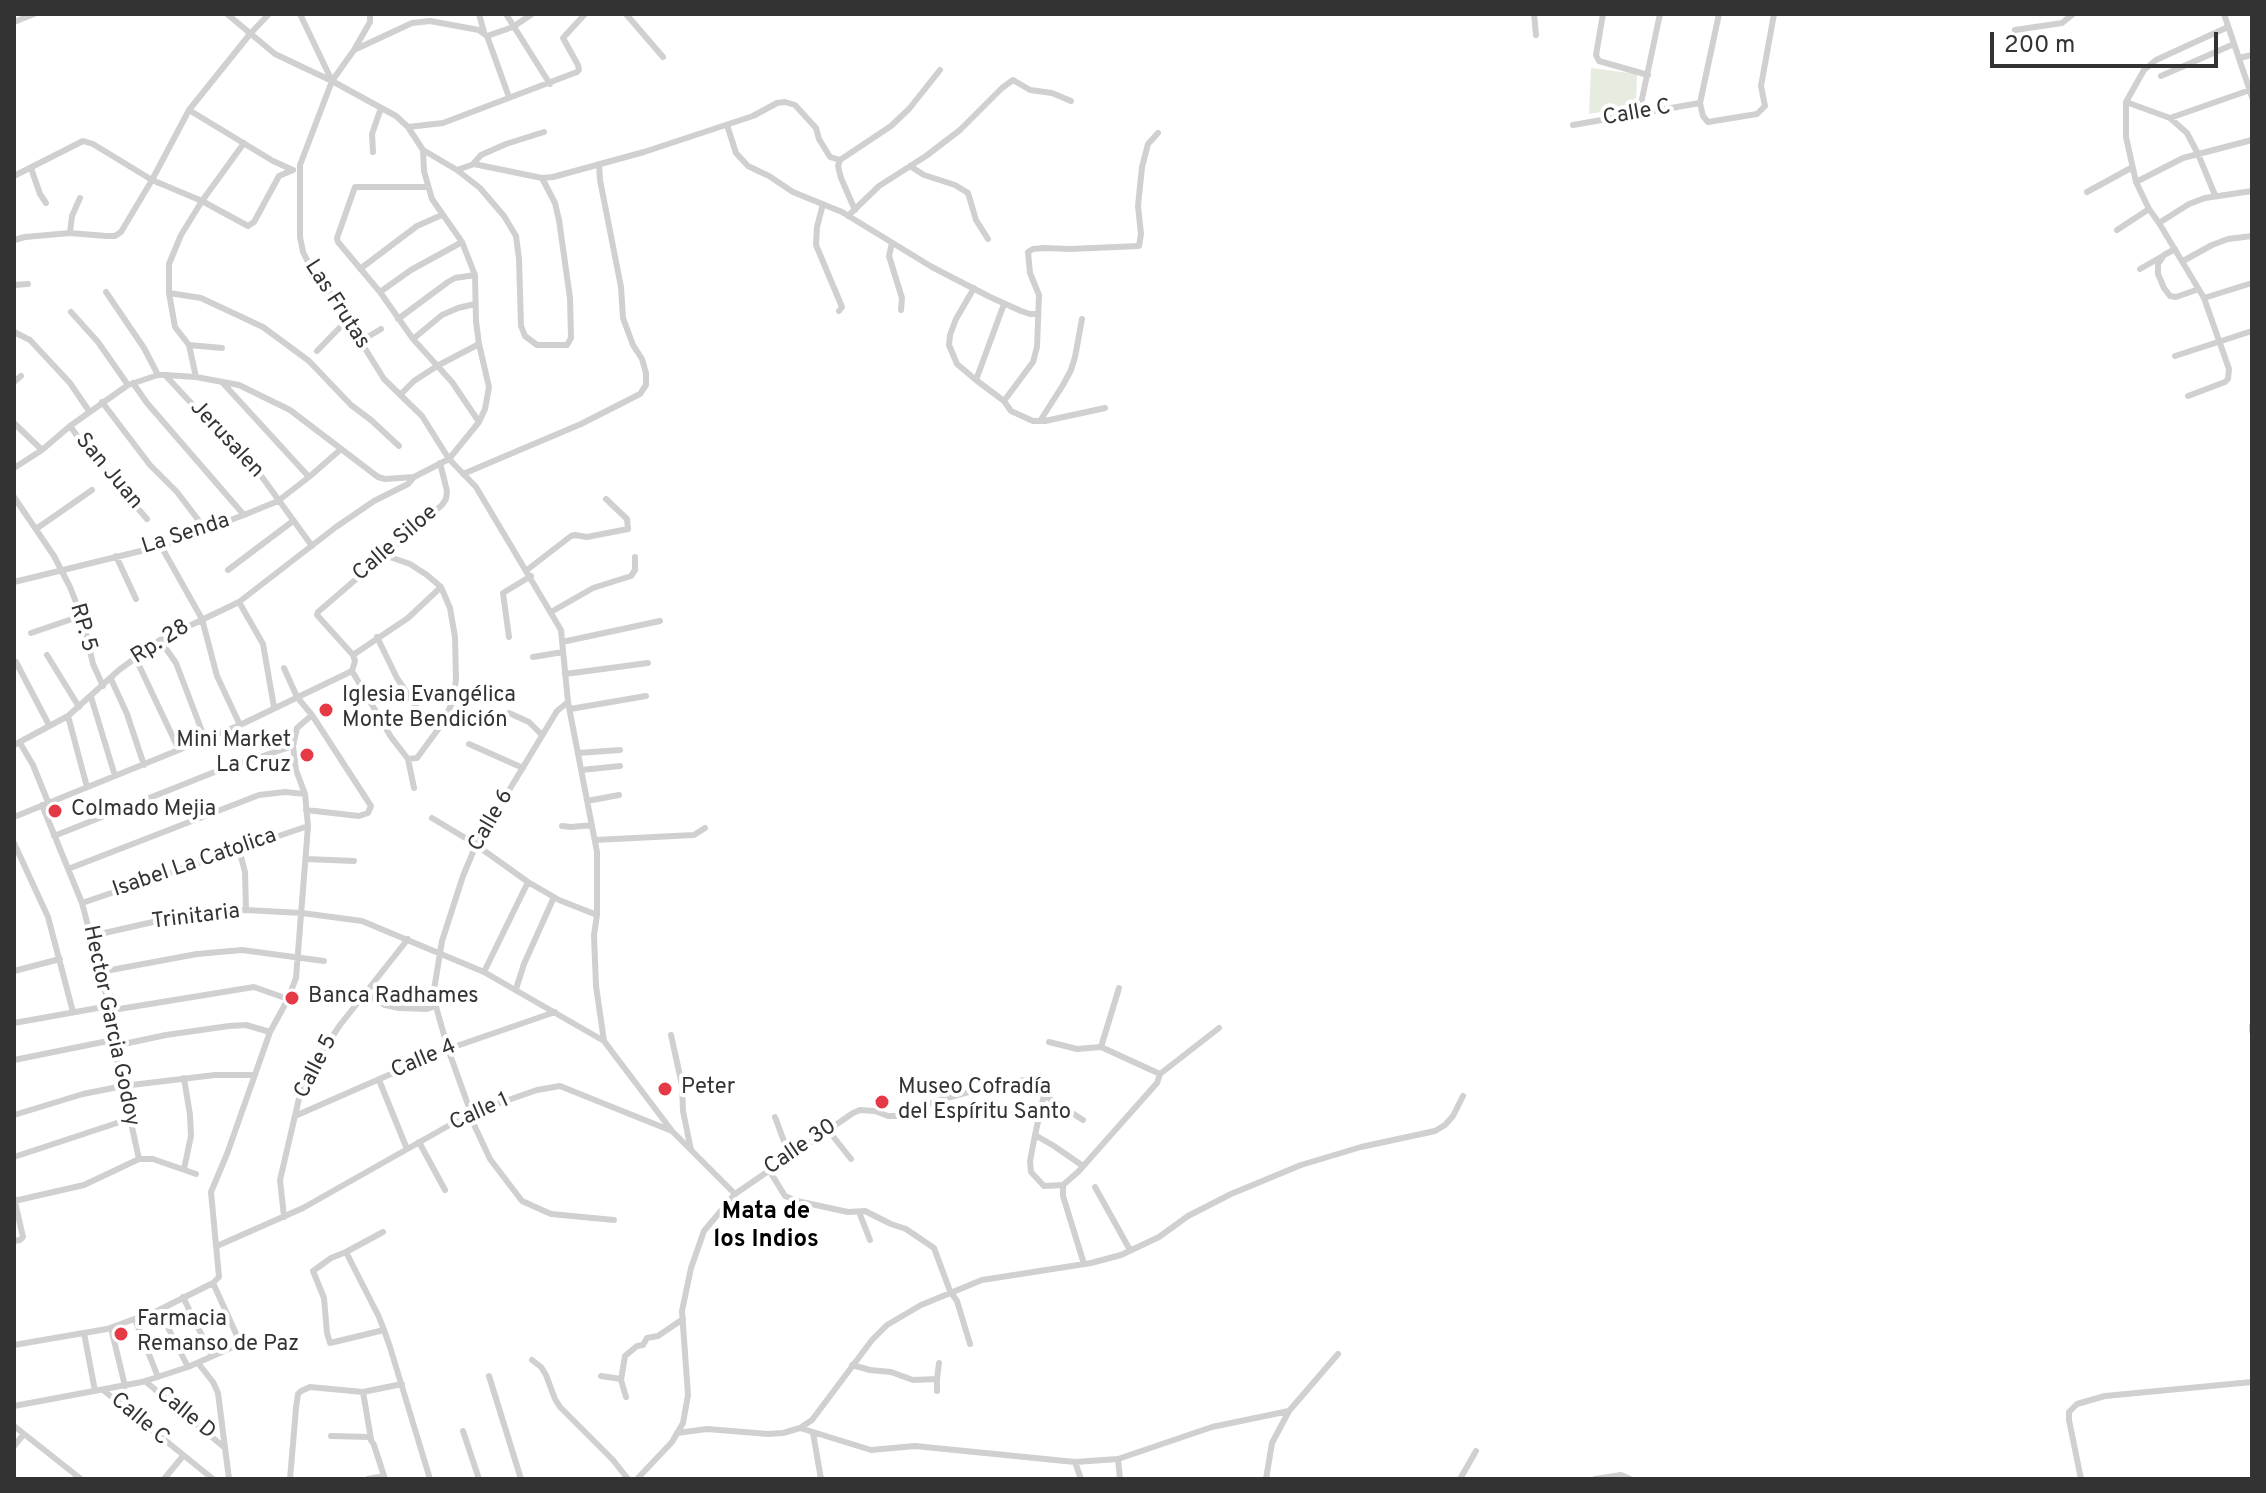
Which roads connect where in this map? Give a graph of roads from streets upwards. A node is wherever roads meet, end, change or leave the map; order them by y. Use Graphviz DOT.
graph roads {
  1 [pos="34,14"];
  2 [pos="227,14"];
  3 [pos="269,14"];
  4 [pos="300,14"];
  5 [pos="370,14"];
  6 [pos="479,14"];
  7 [pos="506,14"];
  8 [pos="532,14"];
  9 [pos="585,14"];
  10 [pos="626,14"];
  11 [pos="1534,14"];
  12 [pos="1603,14"];
  13 [pos="1660,14"];
  14 [pos="1719,14"];
  15 [pos="1774,14"];
  16 [pos="2073,14"];
  17 [pos="2224,14"];
  18 [pos="14,22"];
  19 [pos="513,27"];
  20 [pos="2228,27"];
  21 [pos="2015,30"];
  22 [pos="250,34"];
  23 [pos="486,34"];
  24 [pos="1536,35"];
  25 [pos="2234,44"];
  26 [pos="354,50"];
  27 [pos="2252,55"];
  28 [pos="663,57"];
  29 [pos="2239,58"];
  30 [pos="940,70"];
  31 [pos="1648,75"];
  32 [pos="2161,76"];
  33 [pos="332,81"];
  34 [pos="550,84"];
  35 [pos="2251,94"];
  36 [pos="509,97"];
  37 [pos="1071,101"];
  38 [pos="2126,102"];
  39 [pos="1700,103"];
  40 [pos="381,108"];
  41 [pos="189,110"];
  42 [pos="1639,113"];
  43 [pos="2170,118"];
  44 [pos="727,125"];
  45 [pos="1573,125"];
  46 [pos="408,127"];
  47 [pos="544,132"];
  48 [pos="1158,133"];
  49 [pos="2252,140"];
  50 [pos="244,143"];
  51 [pos="423,150"];
  52 [pos="373,152"];
  53 [pos="2198,154"];
  54 [pos="840,160"];
  55 [pos="599,164"];
  56 [pos="472,165"];
  57 [pos="910,166"];
  58 [pos="31,168"];
  59 [pos="2131,168"];
  60 [pos="457,170"];
  61 [pos="296,171"];
  62 [pos="14,176"];
  63 [pos="542,178"];
  64 [pos="152,180"];
  65 [pos="2136,182"];
  66 [pos="427,187"];
  67 [pos="2252,191"];
  68 [pos="2087,192"];
  69 [pos="2215,195"];
  70 [pos="80,198"];
  71 [pos="202,201"];
  72 [pos="46,203"];
  73 [pos="823,204"];
  74 [pos="2149,209"];
  75 [pos="855,210"];
  76 [pos="442,215"];
  77 [pos="848,216"];
  78 [pos="2159,223"];
  79 [pos="2117,230"];
  80 [pos="70,233"];
  81 [pos="2252,236"];
  82 [pos="988,239"];
  83 [pos="14,240"];
  84 [pos="462,242"];
  85 [pos="892,243"];
  86 [pos="2175,249"];
  87 [pos="2164,255"];
  88 [pos="2183,261"];
  89 [pos="360,269"];
  90 [pos="2140,269"];
  91 [pos="475,275"];
  92 [pos="2252,283"];
  93 [pos="28,284"];
  94 [pos="14,285"];
  95 [pos="974,288"];
  96 [pos="2199,289"];
  97 [pos="106,292"];
  98 [pos="380,292"];
  99 [pos="169,293"];
  100 [pos="2204,298"];
  101 [pos="475,304"];
  102 [pos="1004,304"];
  103 [pos="901,310"];
  104 [pos="839,311"];
  105 [pos="71,312"];
  106 [pos="1037,314"];
  107 [pos="398,319"];
  108 [pos="1082,319"];
  109 [pos="347,320"];
  110 [pos="381,329"];
  111 [pos="2252,331"];
  112 [pos="14,332"];
  113 [pos="413,339"];
  114 [pos="2219,340"];
  115 [pos="361,341"];
  116 [pos="479,344"];
  117 [pos="189,345"];
  118 [pos="222,348"];
  119 [pos="317,351"];
  120 [pos="2175,356"];
  121 [pos="437,366"];
  122 [pos="162,375"];
  123 [pos="21,376"];
  124 [pos="196,377"];
  125 [pos="221,380"];
  126 [pos="976,380"];
  127 [pos="14,382"];
  128 [pos="130,384"];
  129 [pos="400,395"];
  130 [pos="2188,396"];
  131 [pos="1004,401"];
  132 [pos="102,402"];
  133 [pos="1105,408"];
  134 [pos="89,411"];
  135 [pos="1040,421"];
  136 [pos="479,422"];
  137 [pos="14,423"];
  138 [pos="70,426"];
  139 [pos="399,446"];
  140 [pos="42,450"];
  141 [pos="340,450"];
  142 [pos="449,459"];
  143 [pos="440,463"];
  144 [pos="14,468"];
  145 [pos="463,474"];
  146 [pos="309,477"];
  147 [pos="414,477"];
  148 [pos="92,490"];
  149 [pos="14,497"];
  150 [pos="606,499"];
  151 [pos="278,501"];
  152 [pos="244,515"];
  153 [pos="147,519"];
  154 [pos="293,521"];
  155 [pos="36,529"];
  156 [pos="206,530"];
  157 [pos="161,546"];
  158 [pos="312,546"];
  159 [pos="384,555"];
  160 [pos="116,556"];
  161 [pos="635,557"];
  162 [pos="61,570"];
  163 [pos="228,570"];
  164 [pos="529,573"];
  165 [pos="14,582"];
  166 [pos="441,587"];
  167 [pos="136,599"];
  168 [pos="239,602"];
  169 [pos="551,612"];
  170 [pos="81,616"];
  171 [pos="202,619"];
  172 [pos="660,621"];
  173 [pos="31,633"];
  174 [pos="377,637"];
  175 [pos="509,637"];
  176 [pos="160,640"];
  177 [pos="562,642"];
  178 [pos="563,652"];
  179 [pos="47,655"];
  180 [pos="353,655"];
  181 [pos="533,657"];
  182 [pos="136,659"];
  183 [pos="16,662"];
  184 [pos="648,663"];
  185 [pos="284,668"];
  186 [pos="352,671"];
  187 [pos="565,674"];
  188 [pos="111,679"];
  189 [pos="103,686"];
  190 [pos="646,696"];
  191 [pos="91,697"];
  192 [pos="297,697"];
  193 [pos="569,706"];
  194 [pos="79,707"];
  195 [pos="274,707"];
  196 [pos="509,713"];
  197 [pos="312,715"];
  198 [pos="68,716"];
  199 [pos="442,724"];
  200 [pos="49,725"];
  201 [pos="240,725"];
  202 [pos="542,735"];
  203 [pos="205,739"];
  204 [pos="17,744"];
  205 [pos="469,744"];
  206 [pos="293,746"];
  207 [pos="179,750"];
  208 [pos="620,750"];
  209 [pos="578,753"];
  210 [pos="408,759"];
  211 [pos="144,765"];
  212 [pos="620,766"];
  213 [pos="523,768"];
  214 [pos="581,770"];
  215 [pos="115,776"];
  216 [pos="87,787"];
  217 [pos="414,788"];
  218 [pos="305,794"];
  219 [pos="619,795"];
  220 [pos="587,801"];
  221 [pos="45,804"];
  222 [pos="306,810"];
  223 [pos="14,817"];
  224 [pos="432,818"];
  225 [pos="592,825"];
  226 [pos="308,826"];
  227 [pos="562,826"];
  228 [pos="705,828"];
  229 [pos="54,836"];
  230 [pos="595,840"];
  231 [pos="14,843"];
  232 [pos="476,845"];
  233 [pos="239,849"];
  234 [pos="306,859"];
  235 [pos="354,861"];
  236 [pos="68,869"];
  237 [pos="528,882"];
  238 [pos="554,897"];
  239 [pos="82,903"];
  240 [pos="246,910"];
  241 [pos="302,913"];
  242 [pos="597,915"];
  243 [pos="91,936"];
  244 [pos="408,939"];
  245 [pos="440,952"];
  246 [pos="299,957"];
  247 [pos="60,959"];
  248 [pos="324,961"];
  249 [pos="14,971"];
  250 [pos="100,972"];
  251 [pos="484,972"];
  252 [pos="1119,988"];
  253 [pos="516,989"];
  254 [pos="365,994"];
  255 [pos="288,999"];
  256 [pos="109,1006"];
  257 [pos="436,1006"];
  258 [pos="73,1012"];
  259 [pos="556,1012"];
  260 [pos="14,1023"];
  261 [pos="1219,1028"];
  262 [pos="270,1032"];
  263 [pos="671,1035"];
  264 [pos="604,1041"];
  265 [pos="1049,1042"];
  266 [pos="114,1043"];
  267 [pos="1101,1047"];
  268 [pos="448,1049"];
  269 [pos="14,1060"];
  270 [pos="1160,1074"];
  271 [pos="253,1075"];
  272 [pos="184,1078"];
  273 [pos="379,1080"];
  274 [pos="123,1086"];
  275 [pos="1044,1095"];
  276 [pos="1463,1096"];
  277 [pos="470,1114"];
  278 [pos="14,1115"];
  279 [pos="295,1116"];
  280 [pos="775,1117"];
  281 [pos="129,1119"];
  282 [pos="1083,1120"];
  283 [pos="828,1130"];
  284 [pos="672,1131"];
  285 [pos="1035,1135"];
  286 [pos="419,1142"];
  287 [pos="407,1149"];
  288 [pos="692,1151"];
  289 [pos="791,1154"];
  290 [pos="14,1157"];
  291 [pos="139,1159"];
  292 [pos="851,1159"];
  293 [pos="1083,1166"];
  294 [pos="184,1169"];
  295 [pos="769,1170"];
  296 [pos="196,1174"];
  297 [pos="1063,1185"];
  298 [pos="1095,1187"];
  299 [pos="445,1190"];
  300 [pos="735,1194"];
  301 [pos="14,1200"];
  302 [pos="859,1212"];
  303 [pos="284,1217"];
  304 [pos="614,1220"];
  305 [pos="383,1232"];
  306 [pos="870,1240"];
  307 [pos="14,1241"];
  308 [pos="217,1246"];
  309 [pos="1130,1250"];
  310 [pos="346,1252"];
  311 [pos="1084,1264"];
  312 [pos="215,1282"];
  313 [pos="950,1291"];
  314 [pos="183,1297"];
  315 [pos="159,1310"];
  316 [pos="135,1319"];
  317 [pos="683,1319"];
  318 [pos="111,1328"];
  319 [pos="384,1330"];
  320 [pos="84,1333"];
  321 [pos="970,1344"];
  322 [pos="14,1345"];
  323 [pos="1338,1354"];
  324 [pos="212,1356"];
  325 [pos="532,1360"];
  326 [pos="198,1363"];
  327 [pos="939,1363"];
  328 [pos="852,1365"];
  329 [pos="188,1367"];
  330 [pos="489,1376"];
  331 [pos="601,1376"];
  332 [pos="158,1377"];
  333 [pos="621,1379"];
  334 [pos="937,1379"];
  335 [pos="145,1381"];
  336 [pos="2252,1382"];
  337 [pos="402,1384"];
  338 [pos="125,1386"];
  339 [pos="99,1390"];
  340 [pos="937,1391"];
  341 [pos="363,1392"];
  342 [pos="626,1397"];
  343 [pos="14,1406"];
  344 [pos="1289,1411"];
  345 [pos="14,1426"];
  346 [pos="800,1428"];
  347 [pos="463,1431"];
  348 [pos="677,1433"];
  349 [pos="813,1433"];
  350 [pos="24,1434"];
  351 [pos="331,1436"];
  352 [pos="371,1439"];
  353 [pos="14,1446"];
  354 [pos="226,1448"];
  355 [pos="1476,1451"];
  356 [pos="183,1456"];
  357 [pos="1118,1459"];
  358 [pos="1075,1462"];
  359 [pos="384,1477"];
  360 [pos="291,1478"];
  361 [pos="81,1479"];
  362 [pos="164,1479"];
  363 [pos="213,1479"];
  364 [pos="229,1479"];
  365 [pos="368,1479"];
  366 [pos="430,1479"];
  367 [pos="479,1479"];
  368 [pos="521,1479"];
  369 [pos="628,1479"];
  370 [pos="637,1479"];
  371 [pos="821,1479"];
  372 [pos="1081,1479"];
  373 [pos="1120,1479"];
  374 [pos="1266,1479"];
  375 [pos="1460,1479"];
  376 [pos="1595,1479"];
  377 [pos="1630,1479"];
  378 [pos="2081,1479"];
  1 -- 18 [label="street"];
  2 -- 22 [label="street"];
  3 -- 22 [label="street"];
  4 -- 33 [label="street"];
  5 -- 26 [label="street, Las Frutas"];
  6 -- 23 [label="street"];
  7 -- 19 [label="street"];
  8 -- 19 [label="street"];
  9 -- 34 [label="street"];
  10 -- 28 [label="street"];
  11 -- 24 [label="street"];
  12 -- 31 [label="street"];
  13 -- 31 [label="street"];
  14 -- 39 [label="street"];
  15 -- 39 [label="street"];
  16 -- 21 [label="street"];
  17 -- 20 [label="street"];
  19 -- 23 [label="street"];
  19 -- 34 [label="street"];
  20 -- 25 [label="street"];
  20 -- 38 [label="street"];
  22 -- 33 [label="street"];
  22 -- 41 [label="street"];
  23 -- 26 [label="street"];
  23 -- 36 [label="street"];
  25 -- 29 [label="street"];
  25 -- 32 [label="street"];
  26 -- 33 [label="street, Las Frutas"];
  27 -- 29 [label="street"];
  29 -- 35 [label="street"];
  30 -- 54 [label="street"];
  31 -- 42 [label="street"];
  33 -- 40 [label="street"];
  33 -- 61 [label="street, Las Frutas"];
  34 -- 36 [label="street"];
  35 -- 43 [label="street"];
  36 -- 46 [label="street"];
  37 -- 57 [label="street"];
  38 -- 43 [label="street"];
  38 -- 59 [label="street"];
  39 -- 42 [label="street, Calle C"];
  40 -- 46 [label="street"];
  40 -- 52 [label="street"];
  41 -- 50 [label="street"];
  41 -- 64 [label="street"];
  42 -- 45 [label="street, Calle C"];
  43 -- 53 [label="street"];
  44 -- 54 [label="street"];
  44 -- 55 [label="street"];
  44 -- 73 [label="street"];
  46 -- 51 [label="street"];
  47 -- 56 [label="street"];
  48 -- 106 [label="street"];
  49 -- 53 [label="street"];
  50 -- 61 [label="street"];
  50 -- 71 [label="street"];
  51 -- 60 [label="street"];
  51 -- 66 [label="street"];
  53 -- 65 [label="street"];
  53 -- 69 [label="street"];
  54 -- 75 [label="street"];
  55 -- 63 [label="street"];
  55 -- 145 [label="street"];
  56 -- 60 [label="street"];
  56 -- 63 [label="street"];
  57 -- 75 [label="street"];
  57 -- 82 [label="street"];
  58 -- 62 [label="street"];
  58 -- 64 [label="street"];
  58 -- 72 [label="street"];
  59 -- 65 [label="street"];
  59 -- 68 [label="street"];
  60 -- 63 [label="street"];
  61 -- 71 [label="street"];
  61 -- 109 [label="street, Las Frutas"];
  64 -- 71 [label="street"];
  64 -- 80 [label="street"];
  65 -- 74 [label="street"];
  66 -- 76 [label="street"];
  66 -- 89 [label="street"];
  67 -- 69 [label="street"];
  69 -- 78 [label="street"];
  70 -- 80 [label="street"];
  71 -- 99 [label="street"];
  73 -- 77 [label="street"];
  73 -- 104 [label="street"];
  74 -- 78 [label="street"];
  74 -- 79 [label="street"];
  75 -- 77 [label="street"];
  76 -- 84 [label="street"];
  76 -- 89 [label="street"];
  77 -- 85 [label="street"];
  78 -- 86 [label="street"];
  80 -- 83 [label="street"];
  81 -- 88 [label="street"];
  84 -- 91 [label="street"];
  84 -- 98 [label="street"];
  85 -- 95 [label="street"];
  85 -- 103 [label="street"];
  86 -- 87 [label="street"];
  86 -- 88 [label="street"];
  87 -- 90 [label="street"];
  87 -- 96 [label="street"];
  88 -- 96 [label="street"];
  89 -- 98 [label="street"];
  91 -- 101 [label="street"];
  91 -- 107 [label="street"];
  92 -- 100 [label="street"];
  93 -- 94 [label="street"];
  95 -- 102 [label="street"];
  95 -- 126 [label="street"];
  96 -- 100 [label="street"];
  97 -- 122 [label="street, Jerusalen"];
  98 -- 107 [label="street"];
  99 -- 117 [label="street"];
  99 -- 139 [label="street"];
  100 -- 114 [label="street"];
  101 -- 113 [label="street"];
  101 -- 116 [label="street"];
  102 -- 106 [label="street"];
  102 -- 126 [label="street"];
  105 -- 128 [label="street"];
  106 -- 131 [label="street"];
  107 -- 113 [label="street"];
  108 -- 135 [label="street"];
  109 -- 115 [label="street, Las Frutas"];
  109 -- 119 [label="street"];
  110 -- 115 [label="street"];
  111 -- 114 [label="street"];
  112 -- 134 [label="street"];
  113 -- 121 [label="street"];
  114 -- 120 [label="street"];
  114 -- 130 [label="street"];
  115 -- 129 [label="street, Las Frutas"];
  116 -- 121 [label="street"];
  116 -- 136 [label="street"];
  117 -- 118 [label="street"];
  117 -- 124 [label="street"];
  121 -- 129 [label="street"];
  121 -- 136 [label="street"];
  122 -- 124 [label="street"];
  122 -- 128 [label="street"];
  122 -- 151 [label="street, Jerusalen"];
  123 -- 127 [label="street"];
  124 -- 125 [label="street"];
  125 -- 141 [label="street"];
  125 -- 146 [label="street"];
  126 -- 131 [label="street"];
  128 -- 132 [label="street"];
  128 -- 152 [label="street"];
  129 -- 142 [label="street, Las Frutas"];
  131 -- 135 [label="street"];
  132 -- 134 [label="street"];
  132 -- 156 [label="street"];
  133 -- 135 [label="street"];
  134 -- 138 [label="street"];
  136 -- 142 [label="street"];
  137 -- 140 [label="street"];
  138 -- 140 [label="street"];
  138 -- 153 [label="street, San Juan"];
  140 -- 144 [label="street"];
  141 -- 146 [label="street, La Senda"];
  141 -- 147 [label="street"];
  142 -- 143 [label="street, Rp. 28"];
  142 -- 145 [label="street, Las Frutas"];
  143 -- 147 [label="street, Rp. 28"];
  143 -- 159 [label="street, Calle Siloe"];
  145 -- 164 [label="street, Las Frutas"];
  146 -- 151 [label="street, La Senda"];
  147 -- 158 [label="street, Rp. 28"];
  148 -- 155 [label="street"];
  149 -- 155 [label="street, RP. 5"];
  150 -- 164 [label="street"];
  151 -- 152 [label="street, La Senda"];
  151 -- 154 [label="street, Jerusalen"];
  152 -- 156 [label="street, La Senda"];
  154 -- 158 [label="street, Jerusalen"];
  154 -- 163 [label="street"];
  155 -- 162 [label="street, RP. 5"];
  156 -- 157 [label="street, La Senda"];
  157 -- 160 [label="street, La Senda"];
  157 -- 171 [label="street"];
  158 -- 168 [label="street, Rp. 28"];
  159 -- 166 [label="street"];
  159 -- 180 [label="street, Calle Siloe"];
  160 -- 162 [label="street, La Senda"];
  160 -- 167 [label="street"];
  161 -- 169 [label="street"];
  162 -- 165 [label="street, La Senda"];
  162 -- 170 [label="street, RP. 5"];
  164 -- 169 [label="street, Las Frutas"];
  164 -- 175 [label="street"];
  166 -- 174 [label="street"];
  166 -- 199 [label="street"];
  168 -- 171 [label="street, Rp. 28"];
  168 -- 195 [label="street"];
  169 -- 177 [label="street, Las Frutas"];
  170 -- 173 [label="street"];
  170 -- 189 [label="street, RP. 5"];
  171 -- 176 [label="street, Rp. 28"];
  171 -- 201 [label="street"];
  172 -- 177 [label="street"];
  174 -- 180 [label="street"];
  174 -- 199 [label="street"];
  176 -- 182 [label="street, Rp. 28"];
  176 -- 203 [label="street"];
  177 -- 178 [label="street, Las Frutas"];
  178 -- 181 [label="street"];
  178 -- 187 [label="street, Las Frutas"];
  179 -- 194 [label="street"];
  180 -- 186 [label="street"];
  182 -- 188 [label="street, Rp. 28"];
  182 -- 207 [label="street"];
  183 -- 200 [label="street"];
  184 -- 187 [label="street"];
  185 -- 192 [label="street"];
  186 -- 192 [label="street"];
  186 -- 210 [label="street"];
  187 -- 193 [label="street, Las Frutas"];
  188 -- 189 [label="street, Rp. 28"];
  188 -- 211 [label="street, RP. 5"];
  189 -- 191 [label="street, Rp. 28"];
  190 -- 193 [label="street"];
  191 -- 194 [label="street, Rp. 28"];
  191 -- 215 [label="street"];
  192 -- 195 [label="street"];
  192 -- 197 [label="street"];
  193 -- 202 [label="street, Calle 6"];
  193 -- 209 [label="street, Las Frutas"];
  194 -- 198 [label="street, Rp. 28"];
  195 -- 201 [label="street"];
  196 -- 202 [label="street"];
  197 -- 206 [label="street"];
  197 -- 222 [label="street"];
  198 -- 200 [label="street, Rp. 28"];
  198 -- 216 [label="street"];
  199 -- 210 [label="street"];
  200 -- 204 [label="street, Rp. 28"];
  201 -- 203 [label="street"];
  202 -- 213 [label="street, Calle 6"];
  203 -- 207 [label="street"];
  204 -- 221 [label="street, Hector Garcia Godoy"];
  205 -- 213 [label="street"];
  206 -- 218 [label="street"];
  206 -- 229 [label="street"];
  207 -- 211 [label="street"];
  208 -- 209 [label="street"];
  209 -- 214 [label="street, Las Frutas"];
  210 -- 217 [label="street"];
  211 -- 215 [label="street"];
  212 -- 214 [label="street"];
  213 -- 232 [label="street, Calle 6"];
  214 -- 220 [label="street, Las Frutas"];
  215 -- 216 [label="street"];
  216 -- 221 [label="street"];
  218 -- 222 [label="street"];
  218 -- 236 [label="street"];
  219 -- 220 [label="street"];
  220 -- 225 [label="street, Las Frutas"];
  221 -- 223 [label="street"];
  221 -- 229 [label="street, Hector Garcia Godoy"];
  222 -- 226 [label="street"];
  224 -- 232 [label="street"];
  225 -- 227 [label="street"];
  225 -- 230 [label="street, Las Frutas"];
  226 -- 233 [label="street, Isabel La Catolica"];
  226 -- 234 [label="street"];
  228 -- 230 [label="street"];
  229 -- 236 [label="street, Hector Garcia Godoy"];
  230 -- 242 [label="street, Las Frutas"];
  231 -- 247 [label="street"];
  232 -- 237 [label="street"];
  232 -- 245 [label="street, Calle 6"];
  233 -- 239 [label="street, Isabel La Catolica"];
  233 -- 240 [label="street"];
  234 -- 235 [label="street"];
  234 -- 241 [label="street"];
  236 -- 239 [label="street, Hector Garcia Godoy"];
  237 -- 238 [label="street"];
  237 -- 251 [label="street"];
  238 -- 242 [label="street"];
  238 -- 253 [label="street"];
  239 -- 243 [label="street, Hector Garcia Godoy"];
  240 -- 241 [label="street, Trinitaria"];
  240 -- 243 [label="street, Trinitaria"];
  241 -- 244 [label="street, Trinitaria"];
  241 -- 246 [label="street"];
  242 -- 264 [label="street, Las Frutas"];
  243 -- 250 [label="street, Hector Garcia Godoy"];
  244 -- 245 [label="street, Trinitaria"];
  244 -- 254 [label="street, Calle 5"];
  245 -- 251 [label="street, Trinitaria"];
  245 -- 257 [label="street, Calle 6"];
  246 -- 248 [label="street"];
  246 -- 250 [label="street"];
  246 -- 255 [label="street"];
  247 -- 249 [label="street"];
  247 -- 258 [label="street"];
  250 -- 256 [label="street, Hector Garcia Godoy"];
  251 -- 253 [label="street, Trinitaria"];
  252 -- 267 [label="street"];
  253 -- 259 [label="street, Trinitaria"];
  254 -- 257 [label="street"];
  254 -- 279 [label="street, Calle 5"];
  255 -- 256 [label="street"];
  255 -- 262 [label="street"];
  256 -- 258 [label="street"];
  256 -- 266 [label="street, Hector Garcia Godoy"];
  257 -- 268 [label="street, Calle 6"];
  258 -- 260 [label="street"];
  259 -- 264 [label="street, Trinitaria"];
  259 -- 268 [label="street, Calle 4"];
  261 -- 270 [label="street"];
  262 -- 266 [label="street"];
  262 -- 271 [label="street"];
  263 -- 288 [label="street"];
  264 -- 284 [label="street"];
  265 -- 267 [label="street"];
  266 -- 269 [label="street"];
  266 -- 274 [label="street, Hector Garcia Godoy"];
  267 -- 270 [label="street"];
  268 -- 273 [label="street, Calle 4"];
  268 -- 277 [label="street, Calle 6"];
  270 -- 293 [label="street"];
  271 -- 272 [label="street"];
  271 -- 308 [label="street"];
  272 -- 274 [label="street"];
  272 -- 294 [label="street"];
  273 -- 279 [label="street, Calle 4"];
  273 -- 287 [label="street"];
  274 -- 278 [label="street"];
  274 -- 281 [label="street, Hector Garcia Godoy"];
  275 -- 282 [label="street"];
  275 -- 283 [label="street, Calle 30"];
  275 -- 285 [label="street"];
  276 -- 309 [label="street"];
  277 -- 284 [label="street, Calle 1"];
  277 -- 286 [label="street, Calle 1"];
  277 -- 304 [label="street, Calle 6"];
  279 -- 303 [label="street, Calle 5"];
  280 -- 289 [label="street"];
  281 -- 290 [label="street"];
  281 -- 291 [label="street, Hector Garcia Godoy"];
  283 -- 289 [label="street, Calle 30"];
  283 -- 292 [label="street"];
  284 -- 288 [label="street, Calle 1"];
  285 -- 293 [label="street"];
  285 -- 297 [label="street"];
  286 -- 287 [label="street, Calle 1"];
  286 -- 299 [label="street"];
  287 -- 303 [label="street, Calle 1"];
  288 -- 300 [label="street, Calle 1"];
  289 -- 295 [label="street, Calle 30"];
  291 -- 294 [label="street"];
  291 -- 301 [label="street"];
  293 -- 297 [label="street"];
  294 -- 296 [label="street"];
  295 -- 300 [label="street, Calle 30"];
  295 -- 302 [label="street"];
  297 -- 311 [label="street"];
  298 -- 309 [label="street"];
  300 -- 317 [label="street, Calle 30"];
  301 -- 307 [label="street"];
  302 -- 306 [label="street"];
  302 -- 313 [label="street"];
  303 -- 308 [label="street, Calle 1"];
  305 -- 310 [label="street"];
  308 -- 312 [label="street"];
  309 -- 311 [label="street"];
  310 -- 319 [label="street"];
  310 -- 319 [label="street"];
  311 -- 313 [label="street"];
  312 -- 314 [label="street"];
  312 -- 324 [label="street"];
  313 -- 321 [label="street"];
  313 -- 328 [label="street"];
  314 -- 315 [label="street"];
  314 -- 324 [label="street"];
  315 -- 316 [label="street"];
  315 -- 329 [label="street"];
  316 -- 318 [label="street"];
  316 -- 332 [label="street"];
  317 -- 333 [label="street"];
  317 -- 348 [label="street, Calle 30"];
  318 -- 320 [label="street"];
  318 -- 338 [label="street"];
  319 -- 337 [label="street"];
  320 -- 322 [label="street"];
  320 -- 339 [label="street"];
  323 -- 344 [label="street"];
  324 -- 326 [label="street"];
  325 -- 369 [label="street"];
  326 -- 329 [label="street"];
  326 -- 354 [label="street"];
  327 -- 334 [label="street"];
  328 -- 334 [label="street"];
  328 -- 346 [label="street"];
  329 -- 332 [label="street"];
  330 -- 368 [label="street"];
  331 -- 333 [label="street"];
  332 -- 335 [label="street"];
  333 -- 342 [label="street"];
  334 -- 340 [label="street"];
  335 -- 338 [label="street"];
  335 -- 354 [label="street, Calle D"];
  336 -- 378 [label="street"];
  337 -- 341 [label="street"];
  337 -- 366 [label="street"];
  338 -- 339 [label="street"];
  339 -- 343 [label="street"];
  339 -- 356 [label="street, Calle C"];
  341 -- 352 [label="street"];
  341 -- 360 [label="street"];
  344 -- 357 [label="street"];
  344 -- 374 [label="street"];
  345 -- 350 [label="street"];
  346 -- 348 [label="street"];
  346 -- 349 [label="street"];
  347 -- 367 [label="street"];
  348 -- 370 [label="street, Calle 30"];
  349 -- 358 [label="street"];
  349 -- 371 [label="street"];
  350 -- 353 [label="street"];
  350 -- 361 [label="street"];
  351 -- 352 [label="street"];
  352 -- 359 [label="street"];
  354 -- 364 [label="street"];
  355 -- 375 [label="street"];
  356 -- 362 [label="street"];
  356 -- 363 [label="street, Calle C"];
  357 -- 358 [label="street"];
  357 -- 373 [label="street"];
  358 -- 372 [label="street"];
  359 -- 365 [label="street"];
  376 -- 377 [label="street"];
}
